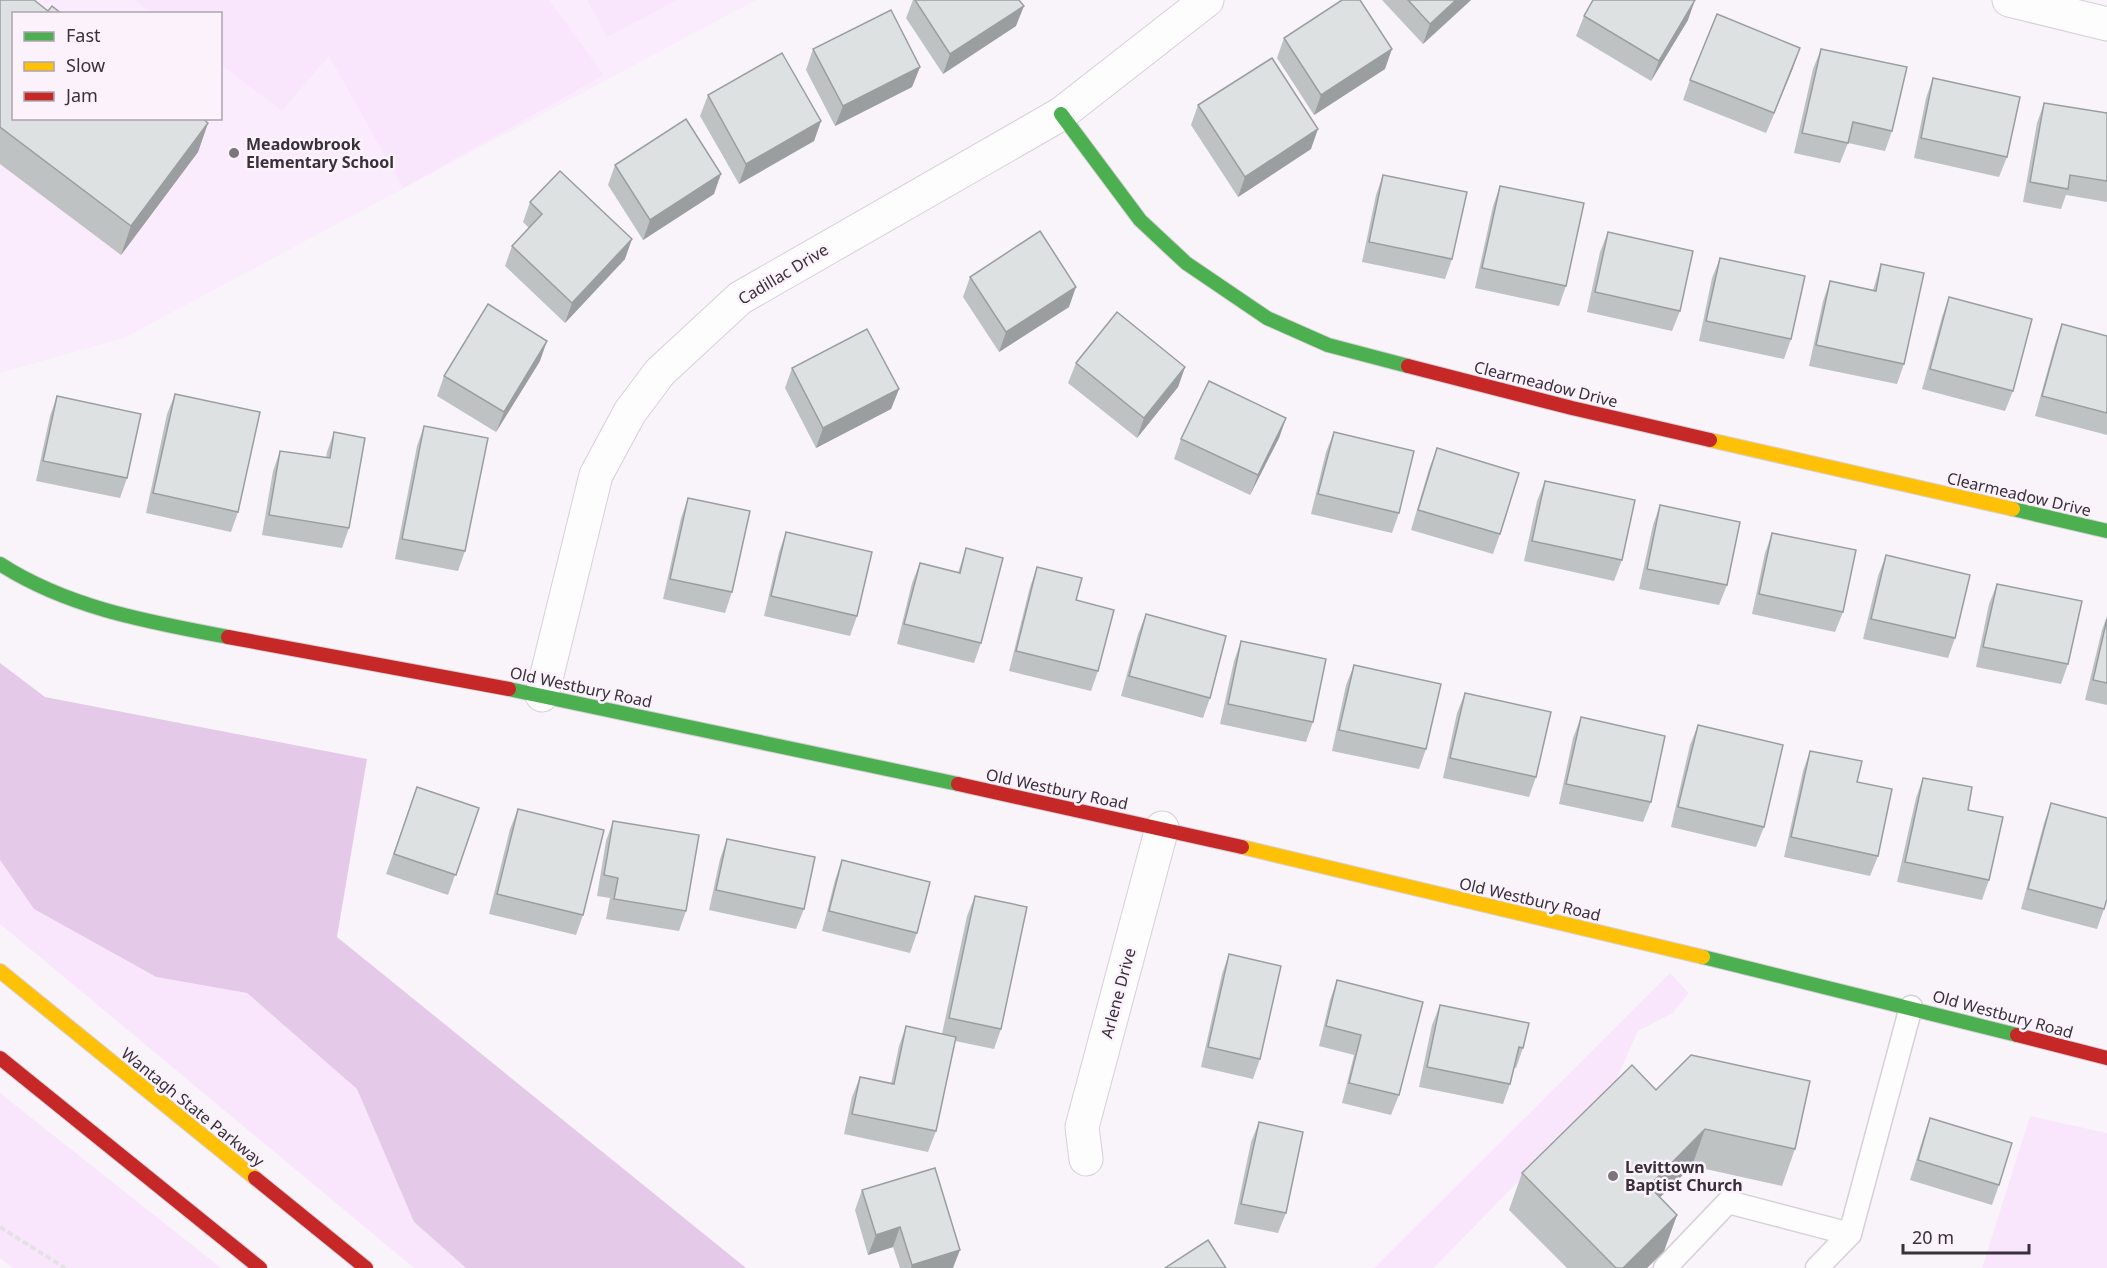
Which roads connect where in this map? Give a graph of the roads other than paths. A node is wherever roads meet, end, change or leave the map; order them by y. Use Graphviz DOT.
graph roads {
  1 [pos="1207,0"];
  2 [pos="2009,0"];
  3 [pos="2107,24"];
  4 [pos="1061,114"];
  5 [pos="2107,531"];
  6 [pos="0,564"];
  7 [pos="542,695"];
  8 [pos="1162,828"];
  9 [pos="0,971"];
  10 [pos="1911,1007"];
  11 [pos="0,1058"];
  12 [pos="2107,1058"];
  13 [pos="1086,1159"];
  14 [pos="1850,1234"];
  15 [pos="260,1268"];
  16 [pos="366,1268"];
  17 [pos="1665,1268"];
  18 [pos="1817,1268"];
  1 -- 4 [label="street, Cadillac Drive"];
  2 -- 3 [label="street"];
  4 -- 5 [label="main road, Clearmeadow Drive"];
  4 -- 7 [label="street, Cadillac Drive"];
  6 -- 7 [label="main road, Old Westbury Road"];
  7 -- 8 [label="main road, Old Westbury Road"];
  8 -- 10 [label="main road, Old Westbury Road"];
  8 -- 13 [label="street, Arlene Drive"];
  9 -- 16 [label="main road, Wantagh State Parkway"];
  10 -- 12 [label="main road, Old Westbury Road"];
  10 -- 14 [label="lane"];
  11 -- 15 [label="main road"];
  14 -- 17 [label="lane"];
  14 -- 18 [label="lane"];
}
